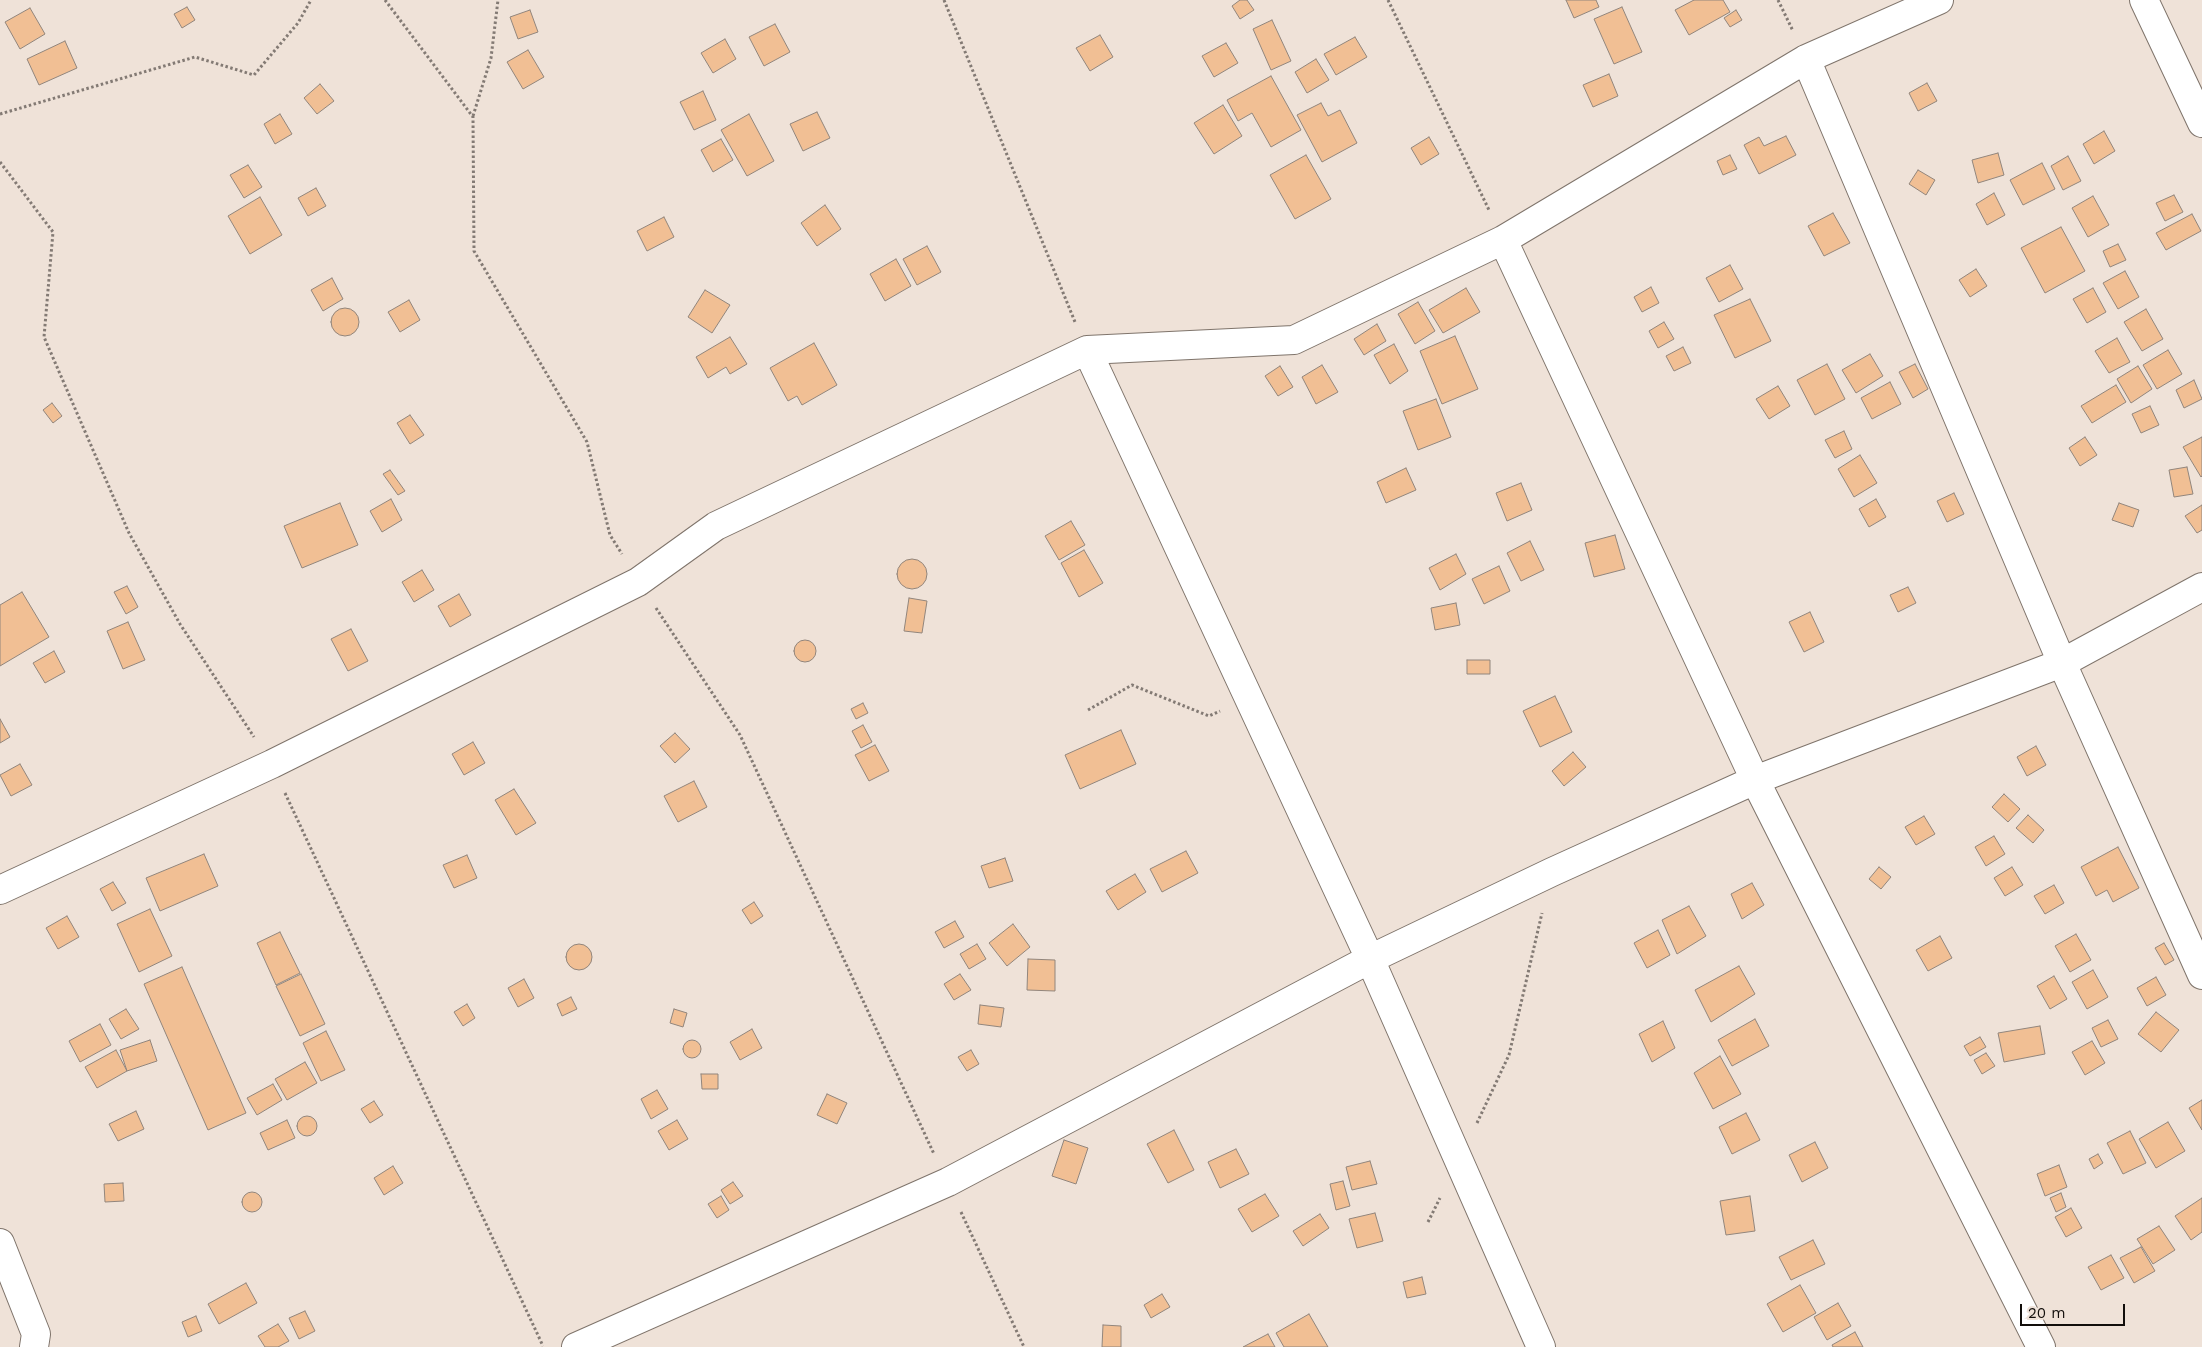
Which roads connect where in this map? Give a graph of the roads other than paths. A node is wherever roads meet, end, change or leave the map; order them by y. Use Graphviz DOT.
graph roads {
  1 [pos="1939,0"];
  2 [pos="2144,0"];
  3 [pos="1806,59"];
  4 [pos="2202,124"];
  5 [pos="1503,240"];
  6 [pos="1087,350"];
  7 [pos="2202,587"];
  8 [pos="2062,663"];
  9 [pos="1755,780"];
  10 [pos="0,890"];
  11 [pos="1370,959"];
  12 [pos="2202,976"];
  13 [pos="0,1243"];
  14 [pos="34,1347"];
  15 [pos="576,1347"];
  16 [pos="1541,1347"];
  17 [pos="2040,1347"];
  1 -- 3 [label="street"];
  2 -- 4 [label="street"];
  3 -- 5 [label="street"];
  3 -- 8 [label="street"];
  5 -- 6 [label="street"];
  5 -- 9 [label="street"];
  6 -- 10 [label="street"];
  6 -- 11 [label="street"];
  7 -- 8 [label="street"];
  8 -- 9 [label="street"];
  8 -- 12 [label="street"];
  9 -- 11 [label="street"];
  9 -- 17 [label="street"];
  11 -- 15 [label="street"];
  11 -- 16 [label="street"];
  13 -- 14 [label="street"];
}
